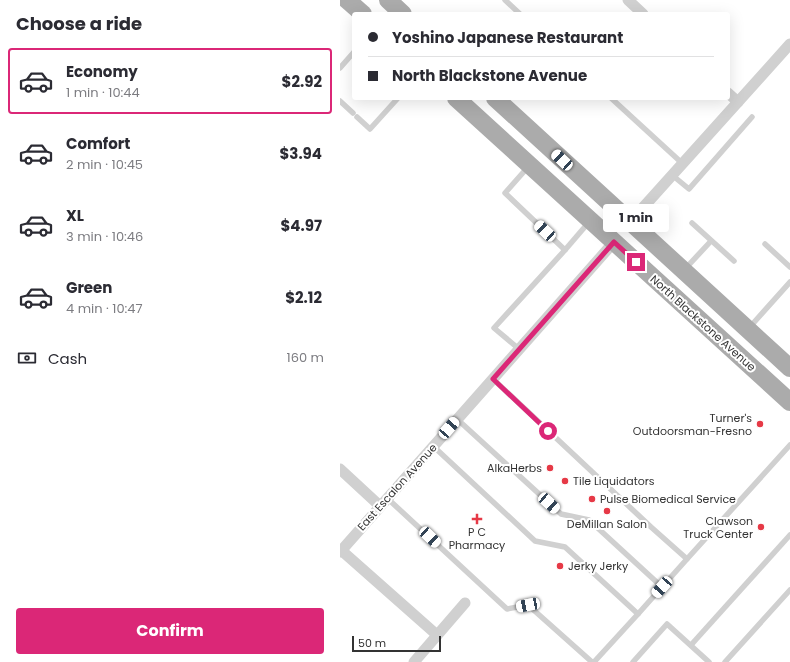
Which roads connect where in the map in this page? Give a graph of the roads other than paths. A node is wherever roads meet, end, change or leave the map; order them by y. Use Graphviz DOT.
graph roads {
  1 [pos="347,0"];
  2 [pos="388,0"];
  3 [pos="505,0"];
  4 [pos="628,0"];
  5 [pos="361,12"];
  6 [pos="401,12"];
  7 [pos="518,12"];
  8 [pos="641,12"];
  9 [pos="790,44"];
  10 [pos="352,55"];
  11 [pos="340,68"];
  12 [pos="730,95"];
  13 [pos="396,100"];
  14 [pos="458,100"];
  15 [pos="497,100"];
  16 [pos="613,100"];
  17 [pos="340,101"];
  18 [pos="738,102"];
  19 [pos="352,113"];
  20 [pos="357,117"];
  21 [pos="752,117"];
  22 [pos="682,164"];
  23 [pos="530,166"];
  24 [pos="672,175"];
  25 [pos="590,220"];
  26 [pos="630,222"];
  27 [pos="692,223"];
  28 [pos="711,241"];
  29 [pos="614,242"];
  30 [pos="765,244"];
  31 [pos="565,250"];
  32 [pos="734,261"];
  33 [pos="790,267"];
  34 [pos="684,271"];
  35 [pos="790,282"];
  36 [pos="747,329"];
  37 [pos="519,349"];
  38 [pos="790,368"];
  39 [pos="493,379"];
  40 [pos="790,402"];
  41 [pos="457,420"];
  42 [pos="790,445"];
  43 [pos="433,446"];
  44 [pos="340,470"];
  45 [pos="384,502"];
  46 [pos="790,535"];
  47 [pos="341,551"];
  48 [pos="687,559"];
  49 [pos="662,587"];
  50 [pos="790,590"];
  51 [pos="465,603"];
  52 [pos="638,614"];
  53 [pos="437,635"];
  54 [pos="691,645"];
  55 [pos="414,662"];
  56 [pos="593,662"];
  57 [pos="633,662"];
  58 [pos="709,662"];
  59 [pos="725,662"];
  1 -- 5 [label="main road"];
  2 -- 6 [label="main road"];
  3 -- 7 [label="lane"];
  4 -- 8 [label="street"];
  9 -- 18 [label="street"];
  10 -- 11 [label="lane"];
  12 -- 18 [label="street"];
  13 -- 20 [label="lane"];
  14 -- 23 [label="main road, North Blackstone Avenue"];
  15 -- 26 [label="main road"];
  16 -- 22 [label="lane"];
  17 -- 19 [label="lane"];
  18 -- 22 [label="street"];
  21 -- 24 [label="lane"];
  22 -- 24 [label="street"];
  23 -- 25 [label="main road, North Blackstone Avenue"];
  23 -- 26 [label="main road"];
  23 -- 31 [label="lane"];
  24 -- 26 [label="street"];
  25 -- 29 [label="main road, North Blackstone Avenue"];
  25 -- 31 [label="lane"];
  26 -- 34 [label="main road"];
  27 -- 28 [label="lane"];
  28 -- 32 [label="lane"];
  28 -- 34 [label="lane"];
  29 -- 34 [label="main road"];
  29 -- 37 [label="street, East Escalon Avenue"];
  29 -- 40 [label="main road, North Blackstone Avenue"];
  30 -- 33 [label="lane"];
  31 -- 37 [label="lane"];
  34 -- 36 [label="main road"];
  35 -- 36 [label="lane"];
  36 -- 38 [label="main road"];
  37 -- 39 [label="street, East Escalon Avenue"];
  39 -- 41 [label="street, East Escalon Avenue"];
  39 -- 48 [label="lane"];
  41 -- 43 [label="street, East Escalon Avenue"];
  41 -- 49 [label="lane"];
  42 -- 48 [label="lane"];
  43 -- 45 [label="street, East Escalon Avenue"];
  43 -- 52 [label="lane"];
  44 -- 45 [label="street"];
  45 -- 47 [label="street, East Escalon Avenue"];
  45 -- 56 [label="lane"];
  46 -- 54 [label="lane"];
  47 -- 53 [label="street"];
  48 -- 49 [label="lane"];
  49 -- 52 [label="lane"];
  50 -- 59 [label="lane"];
  51 -- 53 [label="street"];
  52 -- 56 [label="lane"];
  53 -- 55 [label="street"];
  54 -- 57 [label="lane"];
  54 -- 58 [label="lane"];
}
